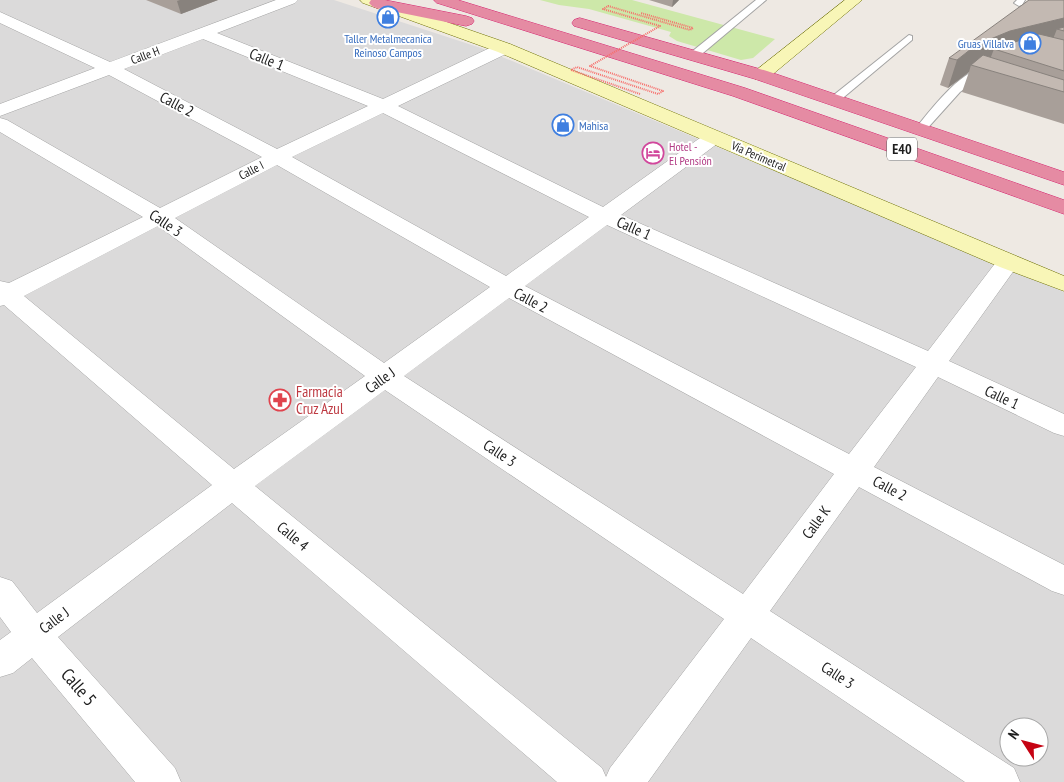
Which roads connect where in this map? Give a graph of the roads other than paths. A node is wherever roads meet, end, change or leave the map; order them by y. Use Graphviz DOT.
graph roads {
  1 [pos="290,0"];
  2 [pos="442,0"];
  3 [pos="762,0"];
  4 [pos="854,0"];
  5 [pos="373,2"];
  6 [pos="0,17"];
  7 [pos="564,18"];
  8 [pos="203,33"];
  9 [pos="910,38"];
  10 [pos="504,48"];
  11 [pos="603,49"];
  12 [pos="694,56"];
  13 [pos="995,66"];
  14 [pos="108,68"];
  15 [pos="761,75"];
  16 [pos="971,76"];
  17 [pos="989,83"];
  18 [pos="834,100"];
  19 [pos="383,106"];
  20 [pos="0,110"];
  21 [pos="0,124"];
  22 [pos="920,130"];
  23 [pos="714,137"];
  24 [pos="277,157"];
  25 [pos="1064,179"];
  26 [pos="1064,207"];
  27 [pos="606,216"];
  28 [pos="159,217"];
  29 [pos="1008,262"];
  30 [pos="1064,284"];
  31 [pos="507,288"];
  32 [pos="2,293"];
  33 [pos="932,364"];
  34 [pos="384,376"];
  35 [pos="1064,426"];
  36 [pos="854,470"];
  37 [pos="233,486"];
  38 [pos="1064,581"];
  39 [pos="0,591"];
  40 [pos="747,615"];
  41 [pos="34,635"];
  42 [pos="0,661"];
  43 [pos="161,782"];
  44 [pos="588,782"];
  45 [pos="624,782"];
  46 [pos="1000,782"];
  1 -- 8 [label="street, Calle H"];
  2 -- 11 [label="highway, E40"];
  3 -- 12 [label="lane"];
  4 -- 15 [label="main road"];
  5 -- 10 [label="main road, Vía Perimetral"];
  5 -- 11 [label="highway"];
  6 -- 14 [label="street, Calle 2"];
  7 -- 12 [label="highway, E40"];
  8 -- 14 [label="street, Calle H"];
  8 -- 19 [label="street, Calle 1"];
  9 -- 18 [label="lane"];
  10 -- 19 [label="street, Calle I"];
  10 -- 23 [label="main road, Vía Perimetral"];
  11 -- 26 [label="highway, E40"];
  12 -- 15 [label="highway, E40"];
  13 -- 16 [label="lane"];
  14 -- 20 [label="street, Calle H"];
  14 -- 24 [label="street, Calle 2"];
  15 -- 18 [label="highway, E40"];
  16 -- 17 [label="lane"];
  16 -- 22 [label="lane"];
  18 -- 22 [label="highway, E40"];
  19 -- 24 [label="street, Calle I"];
  19 -- 27 [label="street, Calle 1"];
  21 -- 28 [label="street, Calle 3"];
  22 -- 25 [label="highway, E40"];
  23 -- 27 [label="street, Calle J"];
  23 -- 29 [label="main road, Vía Perimetral"];
  24 -- 28 [label="street, Calle I"];
  24 -- 31 [label="street, Calle 2"];
  27 -- 31 [label="street, Calle J"];
  27 -- 33 [label="street, Calle 1"];
  28 -- 32 [label="street, Calle I"];
  28 -- 34 [label="street, Calle 3"];
  29 -- 30 [label="main road, Vía Perimetral"];
  29 -- 33 [label="street, Calle K"];
  31 -- 34 [label="street, Calle J"];
  31 -- 36 [label="street, Calle 2"];
  32 -- 37 [label="street, Calle 4"];
  33 -- 35 [label="street, Calle 1"];
  33 -- 36 [label="street, Calle K"];
  34 -- 37 [label="street, Calle J"];
  34 -- 40 [label="street, Calle 3"];
  36 -- 38 [label="street, Calle 2"];
  36 -- 40 [label="street, Calle K"];
  37 -- 41 [label="street, Calle J"];
  37 -- 44 [label="street, Calle 4"];
  39 -- 41 [label="street, Calle 5"];
  40 -- 45 [label="street, Calle K"];
  40 -- 46 [label="street, Calle 3"];
  41 -- 42 [label="street, Calle J"];
  41 -- 43 [label="street, Calle 5"];
}
